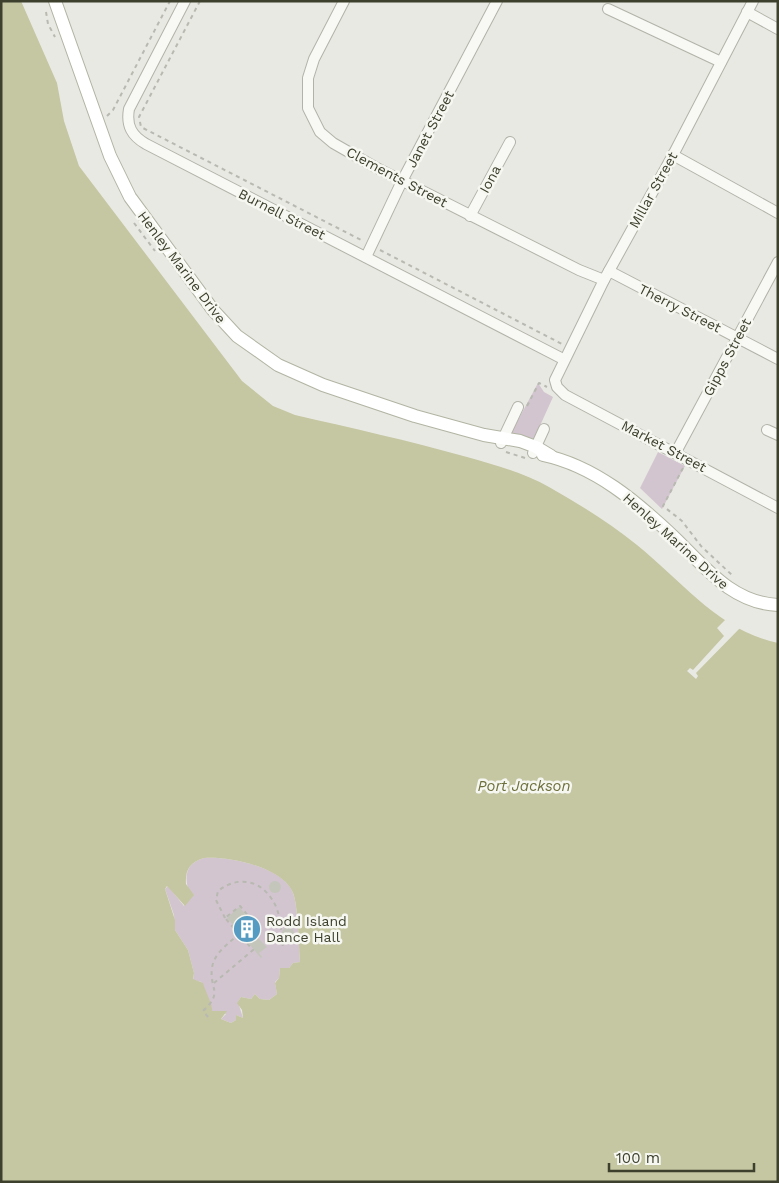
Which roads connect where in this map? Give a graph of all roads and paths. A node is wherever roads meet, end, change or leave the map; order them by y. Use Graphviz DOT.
graph roads {
  1 [pos="55,1"];
  2 [pos="170,1"];
  3 [pos="185,1"];
  4 [pos="200,1"];
  5 [pos="344,1"];
  6 [pos="497,1"];
  7 [pos="753,1"];
  8 [pos="608,9"];
  9 [pos="747,12"];
  10 [pos="778,29"];
  11 [pos="721,62"];
  12 [pos="110,115"];
  13 [pos="510,142"];
  14 [pos="673,156"];
  15 [pos="402,181"];
  16 [pos="778,212"];
  17 [pos="470,216"];
  18 [pos="371,246"];
  19 [pos="366,257"];
  20 [pos="778,262"];
  21 [pos="607,276"];
  22 [pos="737,338"];
  23 [pos="562,344"];
  24 [pos="563,359"];
  25 [pos="778,359"];
  26 [pos="555,380"];
  27 [pos="518,407"];
  28 [pos="544,429"];
  29 [pos="767,430"];
  30 [pos="778,435"];
  31 [pos="502,440"];
  32 [pos="534,450"];
  33 [pos="676,452"];
  34 [pos="683,468"];
  35 [pos="778,508"];
  36 [pos="736,579"];
  37 [pos="778,605"];
  38 [pos="226,918"];
  39 [pos="261,931"];
  40 [pos="239,934"];
  41 [pos="283,947"];
  42 [pos="214,983"];
  43 [pos="208,1017"];
  1 -- 31 [label="main road, Henley Marine Drive"];
  2 -- 12 [label="path"];
  3 -- 19 [label="street, Burnell Street"];
  4 -- 18 [label="path"];
  5 -- 15 [label="street, Clements Street"];
  6 -- 15 [label="street, Janet Street"];
  7 -- 9 [label="street, Millar Street"];
  8 -- 11 [label="street"];
  9 -- 10 [label="street"];
  9 -- 11 [label="street, Millar Street"];
  11 -- 14 [label="street, Millar Street"];
  13 -- 17 [label="street, Iona"];
  14 -- 16 [label="street"];
  14 -- 21 [label="street, Millar Street"];
  15 -- 17 [label="street, Clements Street"];
  15 -- 18 [label="street, Janet Street"];
  17 -- 21 [label="street, Clements Street"];
  18 -- 19 [label="street, Janet Street"];
  18 -- 23 [label="path"];
  19 -- 24 [label="street, Burnell Street"];
  20 -- 22 [label="street, Gipps Street"];
  21 -- 22 [label="street, Therry Street"];
  21 -- 24 [label="street, Millar Street"];
  22 -- 25 [label="street, Therry Street"];
  22 -- 33 [label="street, Gipps Street"];
  24 -- 26 [label="street, Millar Street"];
  26 -- 33 [label="street, Market Street"];
  27 -- 31 [label="street"];
  28 -- 32 [label="street"];
  29 -- 30 [label="street"];
  31 -- 32 [label="main road, Henley Marine Drive"];
  32 -- 37 [label="main road, Henley Marine Drive"];
  33 -- 35 [label="street, Market Street"];
  34 -- 36 [label="path, Henley Marine Drive"];
  38 -- 39 [label="path"];
  38 -- 40 [label="path"];
  38 -- 41 [label="path"];
  40 -- 42 [label="path"];
  40 -- 42 [label="path"];
  42 -- 43 [label="path"];
}
